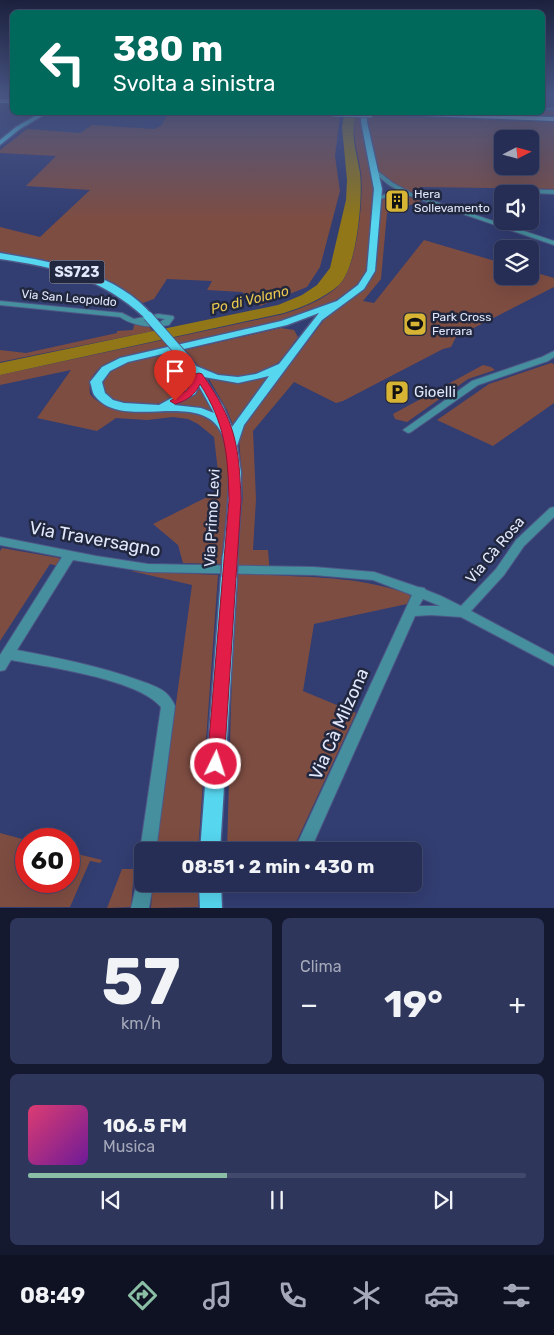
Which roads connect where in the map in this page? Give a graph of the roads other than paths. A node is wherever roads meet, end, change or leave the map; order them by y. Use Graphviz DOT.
graph roads {
  1 [pos="367,136"];
  2 [pos="375,171"];
  3 [pos="378,186"];
  4 [pos="395,186"];
  5 [pos="539,192"];
  6 [pos="554,192"];
  7 [pos="397,194"];
  8 [pos="414,196"];
  9 [pos="378,198"];
  10 [pos="554,243"];
  11 [pos="0,256"];
  12 [pos="0,303"];
  13 [pos="338,303"];
  14 [pos="134,321"];
  15 [pos="314,323"];
  16 [pos="274,326"];
  17 [pos="302,339"];
  18 [pos="554,354"];
  19 [pos="288,359"];
  20 [pos="186,360"];
  21 [pos="199,376"];
  22 [pos="157,408"];
  23 [pos="408,430"];
  24 [pos="231,440"];
  25 [pos="554,511"];
  26 [pos="0,541"];
  27 [pos="70,555"];
  28 [pos="420,591"];
  29 [pos="410,612"];
  30 [pos="466,613"];
  31 [pos="4,660"];
  32 [pos="554,661"];
  33 [pos="149,842"];
  34 [pos="211,842"];
  35 [pos="306,842"];
  36 [pos="143,892"];
  37 [pos="210,892"];
  38 [pos="140,908"];
  39 [pos="211,908"];
  1 -- 2 [label="main road"];
  2 -- 3 [label="main road"];
  2 -- 4 [label="street"];
  3 -- 4 [label="street"];
  3 -- 7 [label="street"];
  3 -- 9 [label="main road"];
  4 -- 8 [label="street"];
  5 -- 6 [label="street"];
  7 -- 8 [label="street"];
  7 -- 9 [label="street"];
  8 -- 10 [label="street"];
  9 -- 13 [label="main road"];
  11 -- 20 [label="main road, Via Primo Levi / SS723, bridge"];
  12 -- 14 [label="street, Via San Leopoldo"];
  13 -- 15 [label="main road"];
  13 -- 16 [label="main road"];
  15 -- 16 [label="main road"];
  15 -- 17 [label="main road"];
  16 -- 17 [label="main road"];
  16 -- 22 [label="main road"];
  17 -- 19 [label="main road"];
  18 -- 23 [label="street"];
  19 -- 20 [label="main road"];
  19 -- 24 [label="main road"];
  20 -- 21 [label="main road, Via Primo Levi / SS723"];
  21 -- 22 [label="main road"];
  21 -- 24 [label="main road, Via Primo Levi / SS723"];
  22 -- 24 [label="main road"];
  24 -- 34 [label="main road, Via Primo Levi / SS723, bridge"];
  25 -- 30 [label="street, Via Cà Rosa"];
  26 -- 27 [label="street, Via Traversagno"];
  27 -- 28 [label="street, Via Traversagno"];
  27 -- 31 [label="street"];
  28 -- 29 [label="street, Via Cà Milzona"];
  28 -- 30 [label="street, Via Traversagno"];
  29 -- 30 [label="street"];
  29 -- 35 [label="street, Via Cà Milzona"];
  30 -- 32 [label="street, Via Traversagno"];
  31 -- 33 [label="street"];
  36 -- 38 [label="street"];
  37 -- 39 [label="main road"];
}
